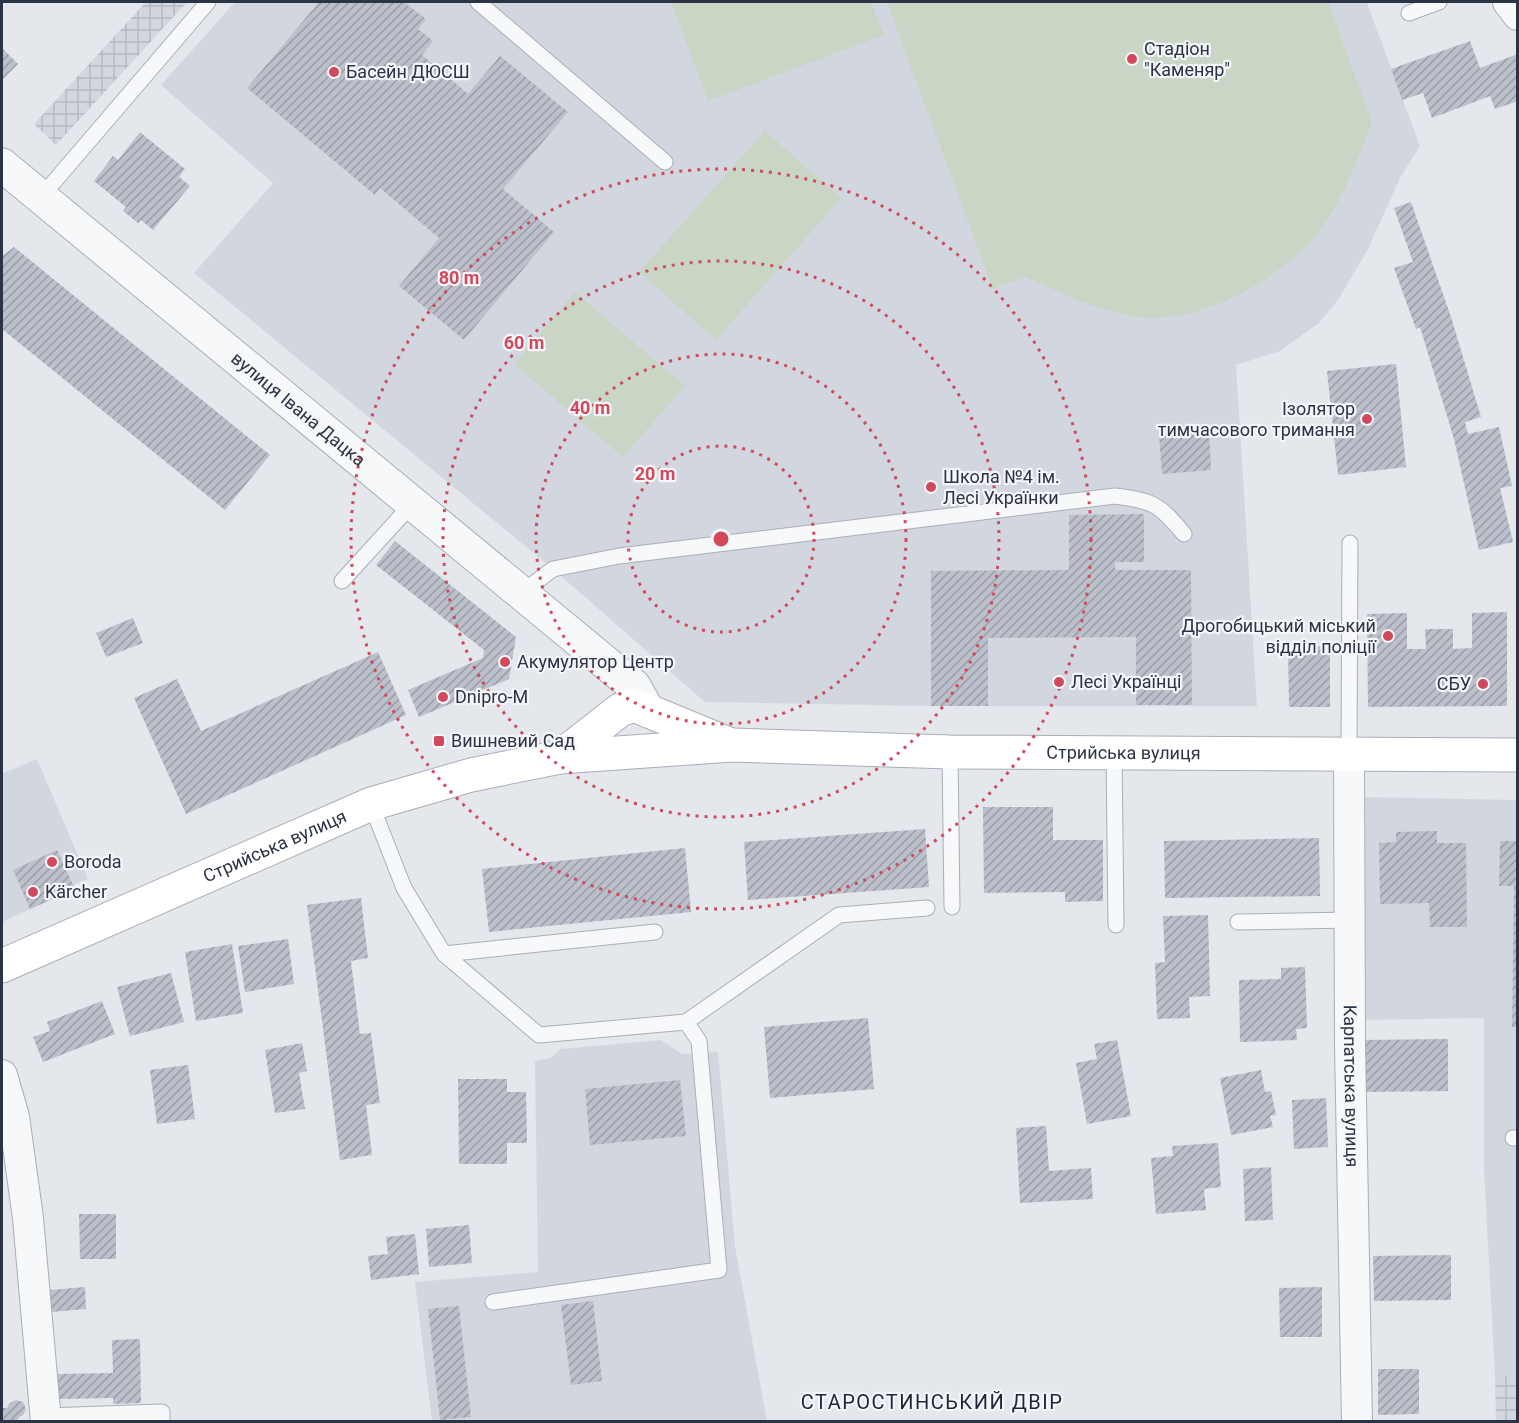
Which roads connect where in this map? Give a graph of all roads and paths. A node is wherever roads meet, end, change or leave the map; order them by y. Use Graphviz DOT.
graph roads {
  1 [pos="208,2"];
  2 [pos="478,2"];
  3 [pos="1439,2"];
  4 [pos="1508,2"];
  5 [pos="1409,13"];
  6 [pos="1518,15"];
  7 [pos="665,162"];
  8 [pos="2,165"];
  9 [pos="41,196"];
  10 [pos="413,503"];
  11 [pos="1184,534"];
  12 [pos="1350,543"];
  13 [pos="342,581"];
  14 [pos="521,593"];
  15 [pos="595,654"];
  16 [pos="648,711"];
  17 [pos="614,715"];
  18 [pos="732,745"];
  19 [pos="950,752"];
  20 [pos="1349,752"];
  21 [pos="636,753"];
  22 [pos="1114,753"];
  23 [pos="1518,755"];
  24 [pos="560,757"];
  25 [pos="371,804"];
  26 [pos="952,907"];
  27 [pos="927,908"];
  28 [pos="1350,920"];
  29 [pos="1238,922"];
  30 [pos="1116,926"];
  31 [pos="655,932"];
  32 [pos="444,954"];
  33 [pos="2,966"];
  34 [pos="686,1022"];
  35 [pos="2,1075"];
  36 [pos="493,1302"];
  37 [pos="46,1419"];
  38 [pos="162,1422"];
  39 [pos="1357,1422"];
  1 -- 9 [label="lane"];
  2 -- 7 [label="lane"];
  3 -- 5 [label="lane"];
  4 -- 6 [label="street"];
  8 -- 9 [label="street, вулиця Івана Дацка"];
  9 -- 10 [label="street, вулиця Івана Дацка"];
  10 -- 13 [label="lane"];
  10 -- 14 [label="street, вулиця Івана Дацка"];
  11 -- 14 [label="lane"];
  12 -- 20 [label="lane"];
  14 -- 15 [label="street, вулиця Івана Дацка"];
  15 -- 16 [label="street, вулиця Івана Дацка"];
  15 -- 17 [label="street"];
  16 -- 17 [label="main road, Стрийська вулиця"];
  16 -- 18 [label="main road, Стрийська вулиця"];
  16 -- 21 [label="main road"];
  17 -- 21 [label="main road"];
  17 -- 24 [label="main road, Стрийська вулиця"];
  18 -- 19 [label="main road, Стрийська вулиця"];
  18 -- 21 [label="main road, Стрийська вулиця"];
  19 -- 22 [label="main road, Стрийська вулиця"];
  19 -- 26 [label="lane"];
  20 -- 22 [label="main road, Стрийська вулиця"];
  20 -- 23 [label="main road, Стрийська вулиця"];
  20 -- 28 [label="street, Карпатська вулиця"];
  21 -- 24 [label="main road, Стрийська вулиця"];
  22 -- 30 [label="lane"];
  24 -- 25 [label="main road, Стрийська вулиця"];
  25 -- 32 [label="lane"];
  25 -- 33 [label="main road, Стрийська вулиця"];
  27 -- 34 [label="lane"];
  28 -- 29 [label="lane"];
  28 -- 39 [label="street, Карпатська вулиця"];
  31 -- 32 [label="lane"];
  32 -- 34 [label="lane"];
  34 -- 36 [label="lane"];
  35 -- 37 [label="street"];
  37 -- 38 [label="lane"];
}
